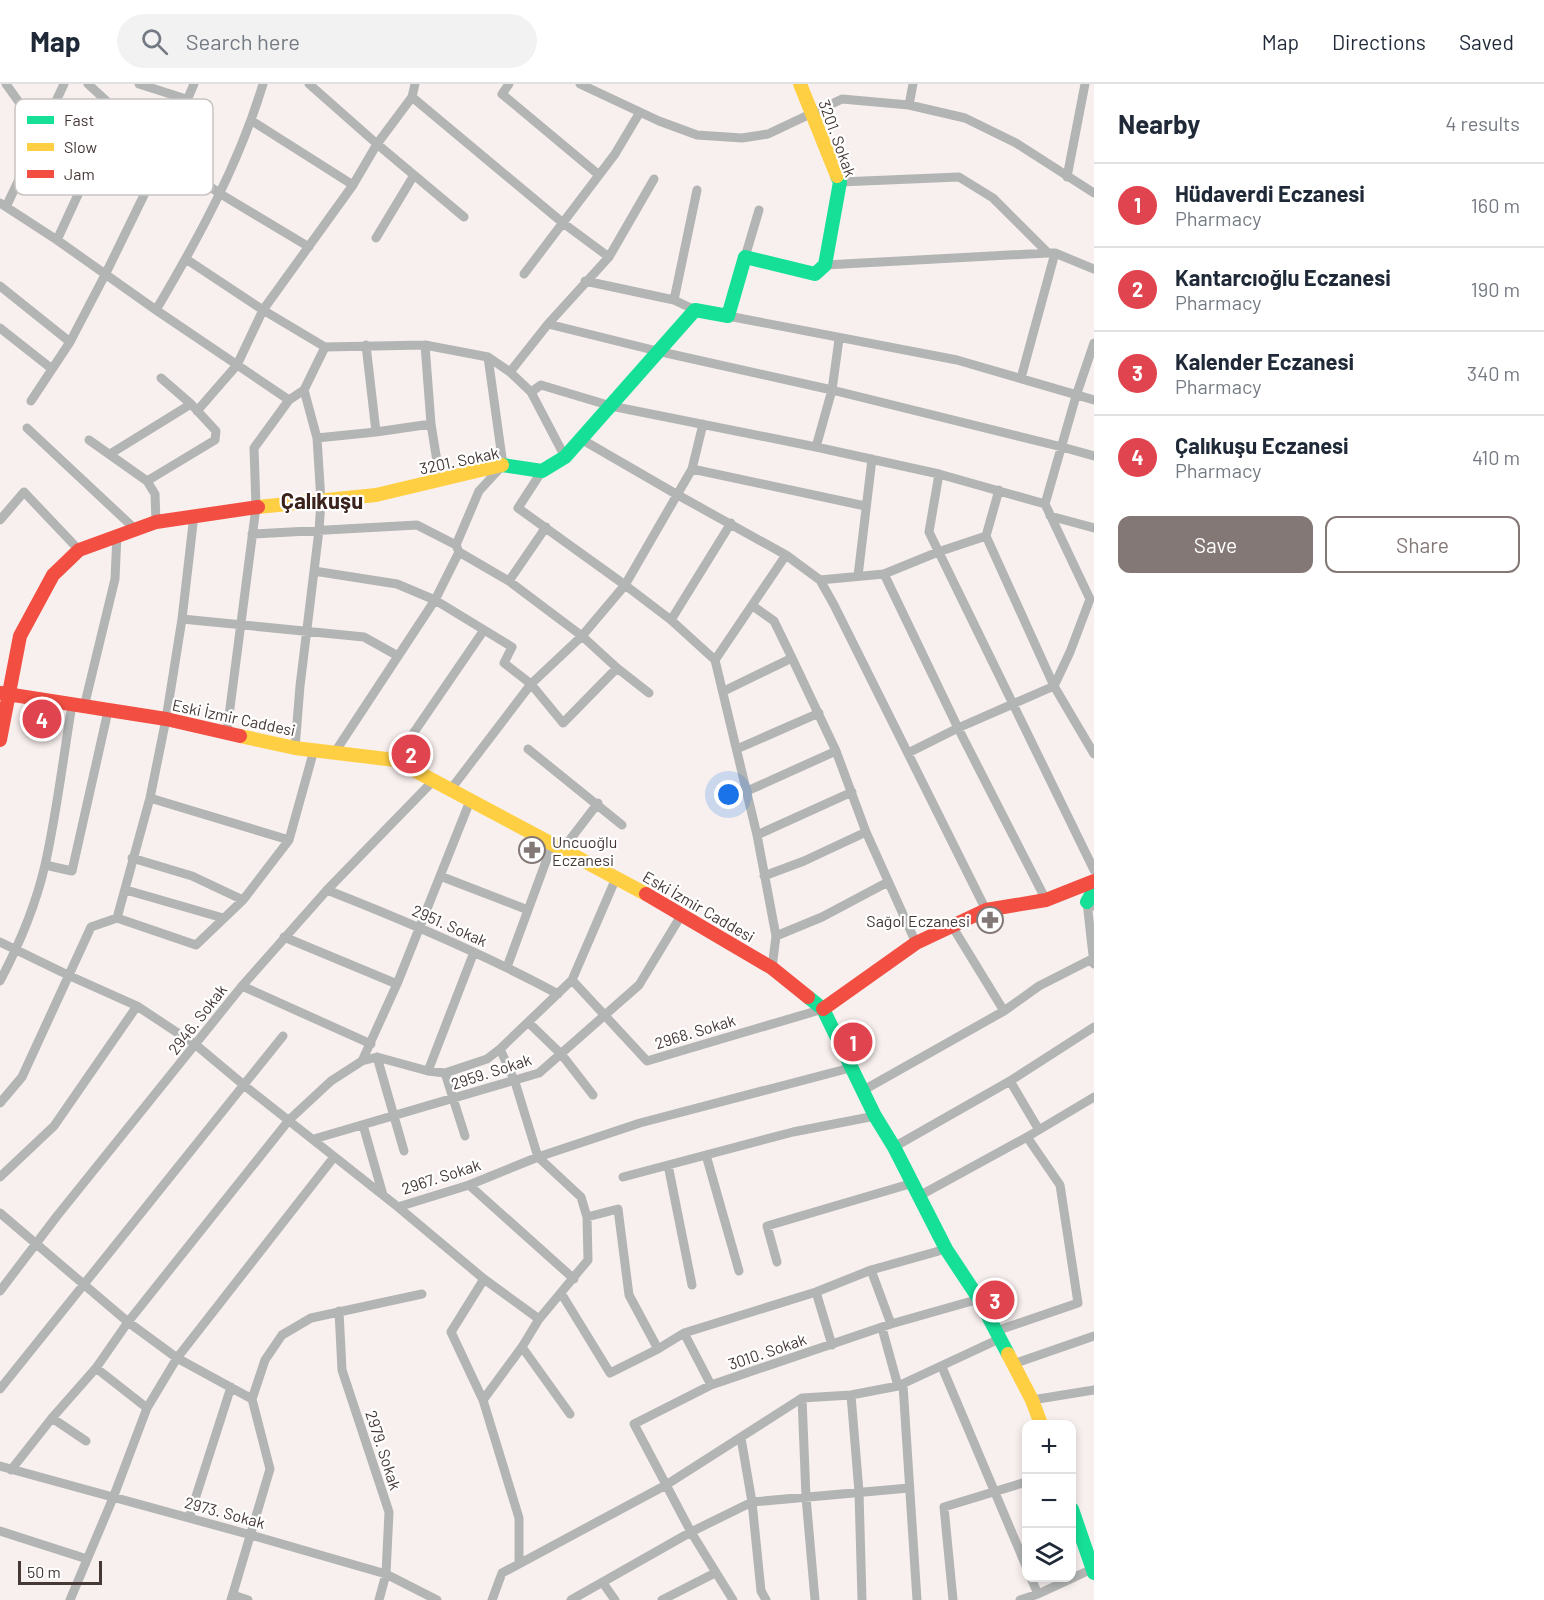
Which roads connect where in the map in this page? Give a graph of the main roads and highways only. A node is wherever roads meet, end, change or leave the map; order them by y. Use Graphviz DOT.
graph roads {
  1 [pos="800,84"];
  2 [pos="5,694"];
  3 [pos="0,740"];
  4 [pos="1094,881"];
  5 [pos="1094,889"];
  6 [pos="1090,904"];
  7 [pos="823,1009"];
  8 [pos="1039,1420"];
  9 [pos="1076,1523"];
  10 [pos="1093,1571"];
  1 -- 2 [label="main road, 3201. Sokak"];
  2 -- 3 [label="main road, 3201. Sokak"];
  2 -- 7 [label="main road, Eski İzmir Caddesi"];
  4 -- 7 [label="main road"];
  5 -- 6 [label="main road"];
  7 -- 8 [label="main road, Eski İzmir Caddesi"];
  9 -- 10 [label="main road"];
}
